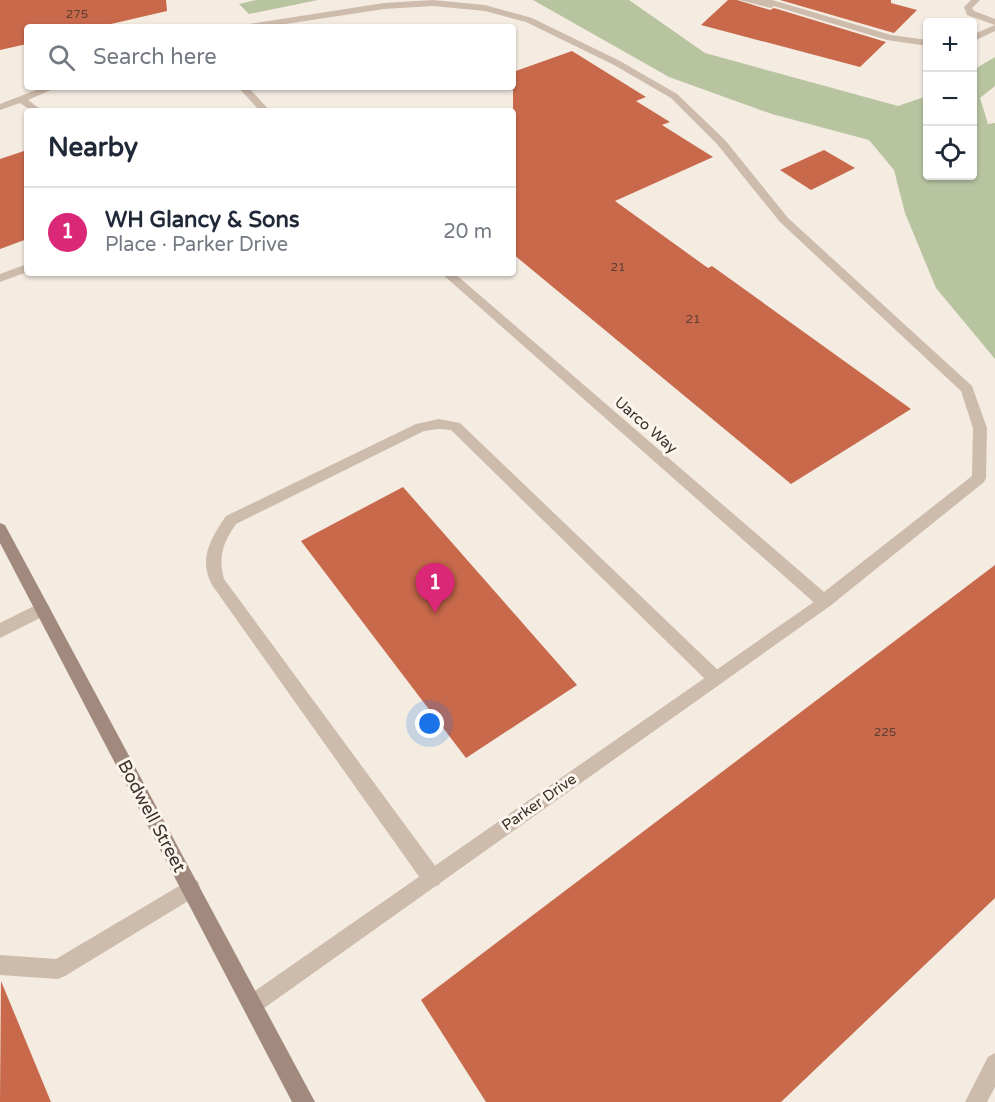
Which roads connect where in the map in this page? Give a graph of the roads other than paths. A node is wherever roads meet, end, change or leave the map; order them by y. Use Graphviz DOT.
graph roads {
  1 [pos="743,0"];
  2 [pos="763,0"];
  3 [pos="976,0"];
  4 [pos="780,7"];
  5 [pos="995,22"];
  6 [pos="268,24"];
  7 [pos="995,28"];
  8 [pos="977,37"];
  9 [pos="923,43"];
  10 [pos="45,90"];
  11 [pos="246,90"];
  12 [pos="21,99"];
  13 [pos="0,107"];
  14 [pos="34,108"];
  15 [pos="262,108"];
  16 [pos="24,269"];
  17 [pos="450,276"];
  18 [pos="0,278"];
  19 [pos="0,529"];
  20 [pos="824,601"];
  21 [pos="42,609"];
  22 [pos="0,631"];
  23 [pos="715,678"];
  24 [pos="432,878"];
  25 [pos="191,888"];
  26 [pos="0,965"];
  27 [pos="254,1004"];
  28 [pos="995,1064"];
  29 [pos="304,1102"];
  30 [pos="976,1102"];
  1 -- 4 [label="street"];
  2 -- 4 [label="street"];
  3 -- 5 [label="street"];
  4 -- 9 [label="street"];
  6 -- 20 [label="street, Parker Drive"];
  7 -- 8 [label="street"];
  10 -- 12 [label="street"];
  11 -- 15 [label="street"];
  12 -- 13 [label="street"];
  12 -- 14 [label="street"];
  16 -- 18 [label="street"];
  17 -- 20 [label="street, Uarco Way"];
  19 -- 21 [label="street, Bodwell Street"];
  20 -- 23 [label="street, Parker Drive"];
  21 -- 22 [label="street"];
  21 -- 25 [label="street, Bodwell Street"];
  23 -- 24 [label="street, Parker Drive"];
  23 -- 24 [label="street"];
  24 -- 27 [label="street, Parker Drive"];
  25 -- 26 [label="street"];
  25 -- 27 [label="street, Bodwell Street"];
  27 -- 29 [label="street, Bodwell Street"];
  28 -- 30 [label="street"];
}
